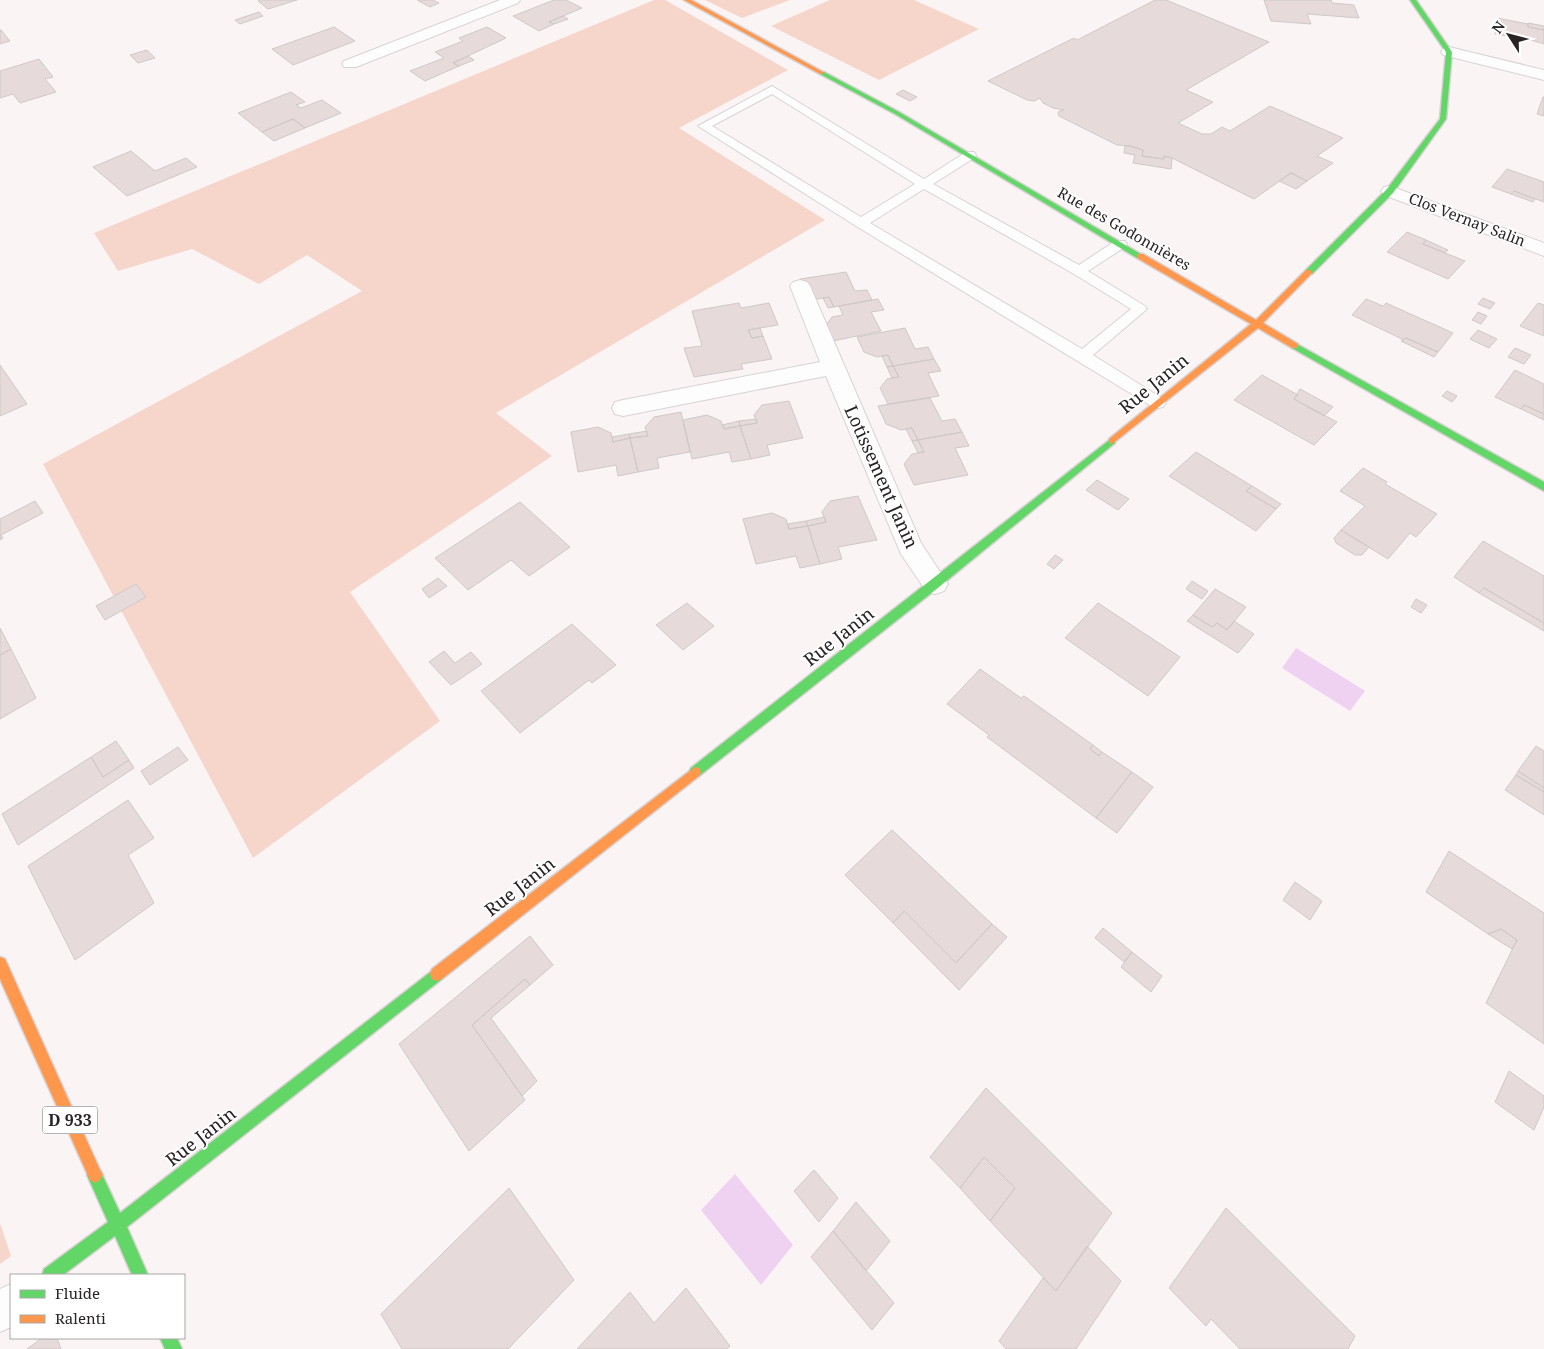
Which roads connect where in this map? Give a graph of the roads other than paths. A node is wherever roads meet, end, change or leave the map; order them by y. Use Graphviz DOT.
graph roads {
  1 [pos="513,0"];
  2 [pos="687,0"];
  3 [pos="1413,0"];
  4 [pos="1449,52"];
  5 [pos="350,64"];
  6 [pos="1544,75"];
  7 [pos="970,156"];
  8 [pos="924,184"];
  9 [pos="1390,191"];
  10 [pos="861,223"];
  11 [pos="1120,244"];
  12 [pos="1544,250"];
  13 [pos="1079,271"];
  14 [pos="800,286"];
  15 [pos="1257,324"];
  16 [pos="1083,356"];
  17 [pos="833,367"];
  18 [pos="1158,404"];
  19 [pos="623,408"];
  20 [pos="1544,487"];
  21 [pos="935,584"];
  22 [pos="0,964"];
  23 [pos="117,1225"];
  24 [pos="51,1274"];
  25 [pos="140,1274"];
  1 -- 5 [label="street"];
  2 -- 7 [label="street, Rue des Godonnières"];
  3 -- 4 [label="street"];
  4 -- 6 [label="street"];
  4 -- 9 [label="street, Rue Janin"];
  7 -- 8 [label="lane"];
  7 -- 11 [label="street, Rue des Godonnières"];
  8 -- 10 [label="lane"];
  8 -- 10 [label="lane"];
  8 -- 13 [label="lane"];
  9 -- 12 [label="street, Clos Vernay Salin"];
  9 -- 15 [label="street, Rue Janin"];
  10 -- 16 [label="lane"];
  11 -- 13 [label="lane"];
  11 -- 15 [label="street, Rue des Godonnières"];
  13 -- 16 [label="lane"];
  14 -- 17 [label="street, Lotissement Janin"];
  15 -- 18 [label="street, Rue Janin"];
  15 -- 20 [label="street, Rue des Godonnières"];
  16 -- 18 [label="lane"];
  17 -- 19 [label="street"];
  17 -- 21 [label="street, Lotissement Janin"];
  18 -- 21 [label="street, Rue Janin"];
  21 -- 23 [label="street, Rue Janin"];
  22 -- 23 [label="street, D 933"];
  23 -- 24 [label="street, Rue Janin"];
  23 -- 25 [label="street, D 933"];
}
